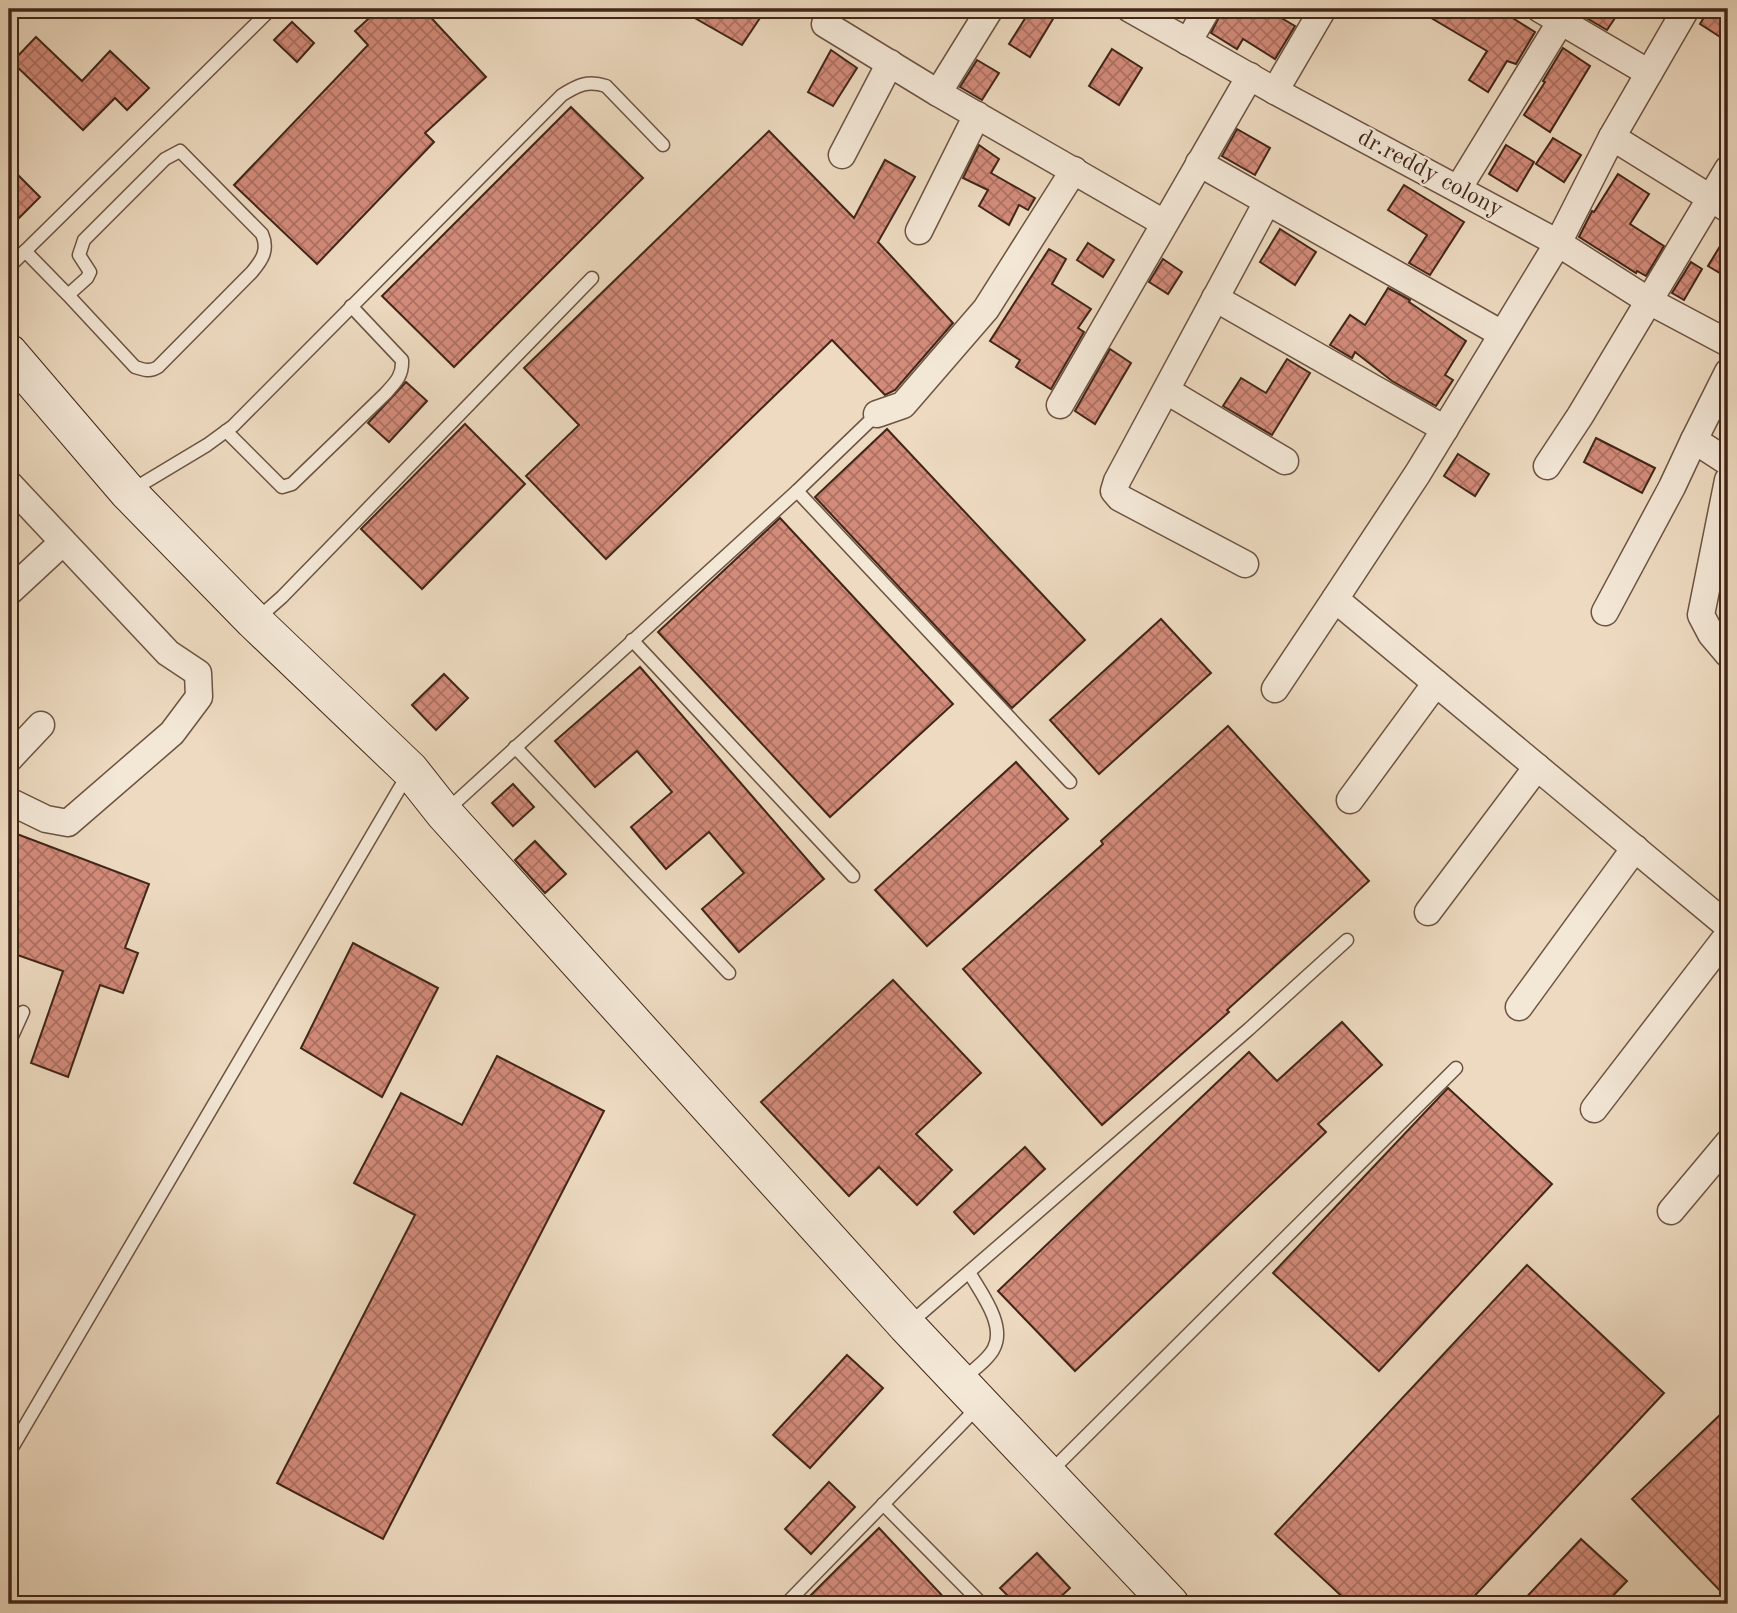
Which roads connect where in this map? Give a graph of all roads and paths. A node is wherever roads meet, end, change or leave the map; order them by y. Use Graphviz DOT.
graph roads {
  1 [pos="271,9"];
  2 [pos="990,9"];
  3 [pos="1130,9"];
  4 [pos="1207,9"];
  5 [pos="1323,9"];
  6 [pos="1686,9"];
  7 [pos="1550,15"];
  8 [pos="825,24"];
  9 [pos="1188,42"];
  10 [pos="890,63"];
  11 [pos="1649,73"];
  12 [pos="1250,76"];
  13 [pos="1275,90"];
  14 [pos="938,93"];
  15 [pos="976,115"];
  16 [pos="1612,137"];
  17 [pos="663,145"];
  18 [pos="842,155"];
  19 [pos="1199,163"];
  20 [pos="1728,169"];
  21 [pos="1074,170"];
  22 [pos="1458,189"];
  23 [pos="1267,202"];
  24 [pos="1720,204"];
  25 [pos="1164,223"];
  26 [pos="919,231"];
  27 [pos="1558,243"];
  28 [pos="25,251"];
  29 [pos="9,267"];
  30 [pos="592,278"];
  31 [pos="68,295"];
  32 [pos="1215,298"];
  33 [pos="1649,301"];
  34 [pos="351,306"];
  35 [pos="1502,334"];
  36 [pos="1728,343"];
  37 [pos="9,353"];
  38 [pos="1728,372"];
  39 [pos="1167,391"];
  40 [pos="1060,405"];
  41 [pos="877,414"];
  42 [pos="1445,429"];
  43 [pos="226,431"];
  44 [pos="1693,440"];
  45 [pos="1285,461"];
  46 [pos="1728,462"];
  47 [pos="1547,466"];
  48 [pos="1728,480"];
  49 [pos="9,484"];
  50 [pos="797,491"];
  51 [pos="128,492"];
  52 [pos="63,542"];
  53 [pos="1245,564"];
  54 [pos="9,592"];
  55 [pos="1335,599"];
  56 [pos="1605,612"];
  57 [pos="254,621"];
  58 [pos="632,640"];
  59 [pos="1728,654"];
  60 [pos="1436,683"];
  61 [pos="1275,689"];
  62 [pos="41,725"];
  63 [pos="515,747"];
  64 [pos="9,759"];
  65 [pos="1537,767"];
  66 [pos="410,770"];
  67 [pos="1070,782"];
  68 [pos="1350,800"];
  69 [pos="9,801"];
  70 [pos="443,813"];
  71 [pos="1634,848"];
  72 [pos="853,876"];
  73 [pos="1428,912"];
  74 [pos="1728,926"];
  75 [pos="1728,935"];
  76 [pos="1347,940"];
  77 [pos="729,973"];
  78 [pos="1519,1007"];
  79 [pos="23,1012"];
  80 [pos="9,1043"];
  81 [pos="1456,1068"];
  82 [pos="1594,1109"];
  83 [pos="1728,1143"];
  84 [pos="1671,1211"];
  85 [pos="969,1272"];
  86 [pos="907,1326"];
  87 [pos="970,1393"];
  88 [pos="9,1453"];
  89 [pos="1048,1475"];
  90 [pos="883,1504"];
  91 [pos="786,1604"];
  92 [pos="982,1604"];
  93 [pos="1170,1604"];
  1 -- 28 [label="lane"];
  2 -- 14 [label="street"];
  3 -- 9 [label="street, dr.reddy colony"];
  4 -- 9 [label="street"];
  5 -- 13 [label="street"];
  6 -- 11 [label="street"];
  7 -- 11 [label="street"];
  7 -- 22 [label="street"];
  8 -- 10 [label="street"];
  9 -- 12 [label="street, dr.reddy colony"];
  10 -- 14 [label="street"];
  10 -- 18 [label="street"];
  11 -- 16 [label="street"];
  12 -- 13 [label="street, dr.reddy colony"];
  12 -- 19 [label="street"];
  13 -- 22 [label="street, dr.reddy colony"];
  14 -- 15 [label="street"];
  15 -- 21 [label="street"];
  15 -- 26 [label="street"];
  16 -- 24 [label="street"];
  16 -- 27 [label="street"];
  17 -- 34 [label="lane"];
  19 -- 23 [label="street"];
  19 -- 25 [label="street"];
  20 -- 24 [label="street"];
  21 -- 25 [label="street"];
  21 -- 41 [label="street"];
  22 -- 27 [label="street, dr.reddy colony"];
  23 -- 32 [label="street"];
  23 -- 35 [label="street"];
  24 -- 33 [label="street"];
  25 -- 40 [label="street"];
  27 -- 33 [label="street, dr.reddy colony"];
  27 -- 35 [label="street"];
  28 -- 29 [label="lane"];
  28 -- 31 [label="lane"];
  30 -- 57 [label="lane"];
  31 -- 31 [label="lane"];
  32 -- 39 [label="street"];
  32 -- 42 [label="street"];
  33 -- 36 [label="street, dr.reddy colony"];
  33 -- 47 [label="street"];
  34 -- 43 [label="lane"];
  34 -- 43 [label="lane"];
  35 -- 42 [label="street"];
  37 -- 51 [label="street"];
  38 -- 44 [label="street"];
  39 -- 45 [label="street"];
  39 -- 53 [label="street"];
  41 -- 50 [label="lane"];
  42 -- 55 [label="street"];
  43 -- 51 [label="lane"];
  44 -- 46 [label="street"];
  44 -- 56 [label="street"];
  48 -- 59 [label="street"];
  49 -- 52 [label="street"];
  50 -- 58 [label="lane"];
  50 -- 67 [label="lane"];
  51 -- 57 [label="street"];
  52 -- 54 [label="street"];
  52 -- 69 [label="street"];
  55 -- 60 [label="street"];
  55 -- 61 [label="street"];
  57 -- 66 [label="street"];
  58 -- 63 [label="lane"];
  58 -- 72 [label="lane"];
  60 -- 65 [label="street"];
  60 -- 68 [label="street"];
  62 -- 64 [label="street"];
  63 -- 70 [label="lane"];
  63 -- 77 [label="lane"];
  65 -- 71 [label="street"];
  65 -- 73 [label="street"];
  66 -- 70 [label="street"];
  66 -- 88 [label="lane"];
  70 -- 86 [label="street"];
  71 -- 74 [label="street"];
  71 -- 78 [label="street"];
  75 -- 82 [label="street"];
  76 -- 85 [label="lane"];
  79 -- 80 [label="lane"];
  81 -- 89 [label="lane"];
  83 -- 84 [label="street"];
  85 -- 86 [label="lane"];
  85 -- 87 [label="lane"];
  86 -- 87 [label="street"];
  87 -- 89 [label="street"];
  87 -- 90 [label="lane"];
  89 -- 93 [label="street"];
  90 -- 91 [label="lane"];
  90 -- 92 [label="lane"];
}
